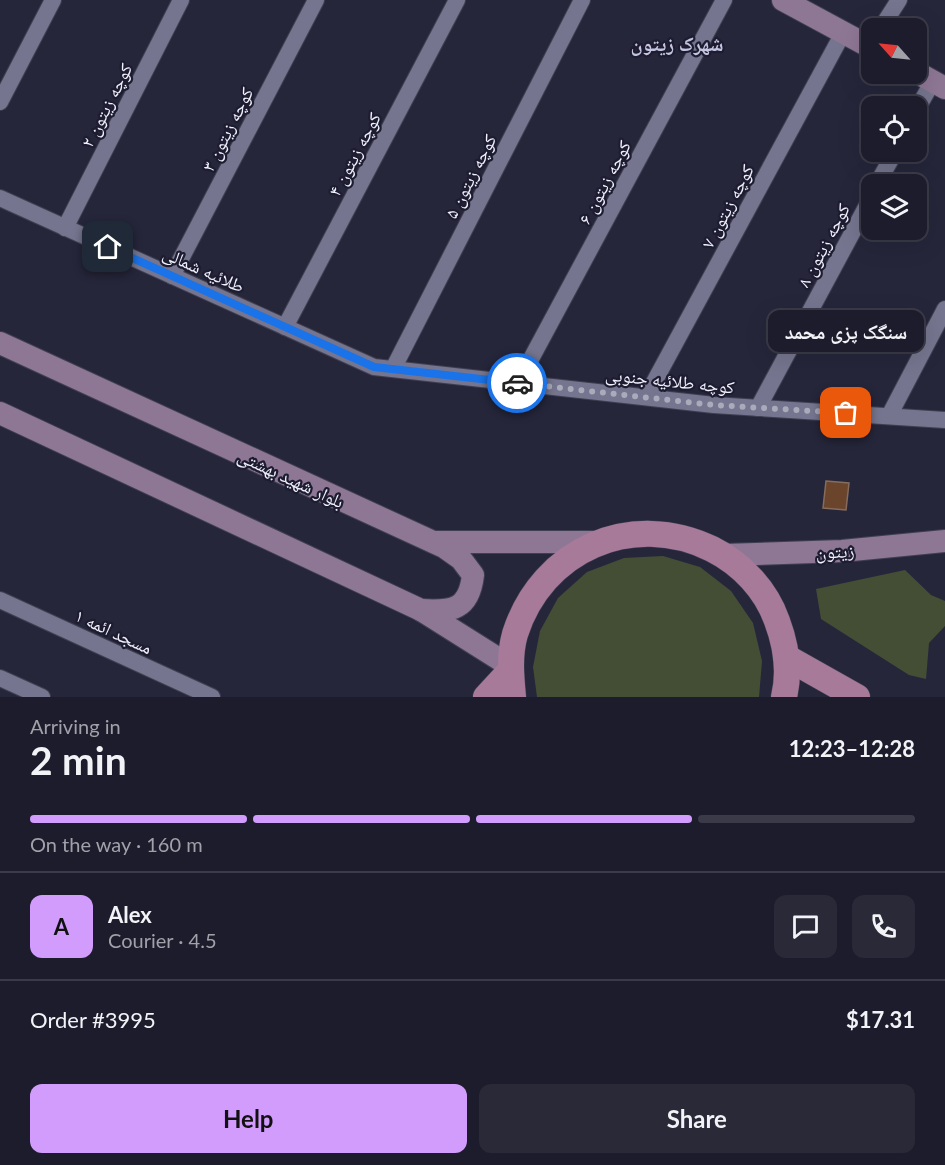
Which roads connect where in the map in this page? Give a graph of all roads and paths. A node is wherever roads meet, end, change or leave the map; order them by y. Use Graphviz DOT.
graph roads {
  1 [pos="53,0"];
  2 [pos="181,0"];
  3 [pos="316,0"];
  4 [pos="457,0"];
  5 [pos="582,0"];
  6 [pos="724,0"];
  7 [pos="783,0"];
  8 [pos="899,0"];
  9 [pos="888,18"];
  10 [pos="843,33"];
  11 [pos="861,38"];
  12 [pos="931,81"];
  13 [pos="924,96"];
  14 [pos="0,102"];
  15 [pos="0,198"];
  16 [pos="861,216"];
  17 [pos="65,228"];
  18 [pos="172,276"];
  19 [pos="945,309"];
  20 [pos="285,327"];
  21 [pos="0,343"];
  22 [pos="393,369"];
  23 [pos="518,383"];
  24 [pos="646,397"];
  25 [pos="758,408"];
  26 [pos="0,412"];
  27 [pos="889,416"];
  28 [pos="945,420"];
  29 [pos="945,541"];
  30 [pos="429,542"];
  31 [pos="597,542"];
  32 [pos="724,555"];
  33 [pos="0,600"];
  34 [pos="421,610"];
  35 [pos="786,657"];
  36 [pos="510,669"];
  37 [pos="0,678"];
  38 [pos="42,697"];
  39 [pos="212,697"];
  40 [pos="486,697"];
  41 [pos="513,697"];
  42 [pos="784,697"];
  43 [pos="857,697"];
  1 -- 14 [label="street"];
  2 -- 17 [label="street, کوچه زیتون ۲"];
  3 -- 18 [label="street, کوچه زیتون ۳"];
  4 -- 20 [label="street, کوچه زیتون ۴"];
  5 -- 22 [label="street, کوچه زیتون ۵"];
  6 -- 23 [label="street, کوچه زیتون ۶"];
  7 -- 10 [label="main road"];
  8 -- 9 [label="street"];
  10 -- 11 [label="main road"];
  10 -- 24 [label="street, کوچه زیتون ۷"];
  12 -- 13 [label="street"];
  15 -- 17 [label="street, طلائیه شمالی"];
  16 -- 25 [label="street, کوچه زیتون ۸"];
  17 -- 18 [label="street, طلائیه شمالی"];
  18 -- 20 [label="street, طلائیه شمالی"];
  19 -- 27 [label="street"];
  20 -- 22 [label="street, طلائیه شمالی"];
  21 -- 30 [label="main road, بلوار شهید بهشتی"];
  22 -- 23 [label="street, کوچه طلائیه جنوبی"];
  23 -- 24 [label="street, کوچه طلائیه جنوبی"];
  24 -- 25 [label="street, کوچه طلائیه جنوبی"];
  25 -- 27 [label="street, کوچه طلائیه جنوبی"];
  26 -- 34 [label="main road"];
  27 -- 28 [label="street, کوچه طلائیه جنوبی"];
  29 -- 32 [label="main road, زيتون"];
  30 -- 31 [label="main road, بلوار شهید بهشتی"];
  30 -- 34 [label="main road"];
  31 -- 32 [label="main road"];
  31 -- 36 [label="main road"];
  32 -- 35 [label="main road"];
  33 -- 39 [label="street, مسجد ائمه ۱"];
  34 -- 36 [label="main road"];
  35 -- 42 [label="main road"];
  35 -- 43 [label="main road"];
  36 -- 40 [label="main road"];
  36 -- 41 [label="main road"];
  37 -- 38 [label="street"];
}
